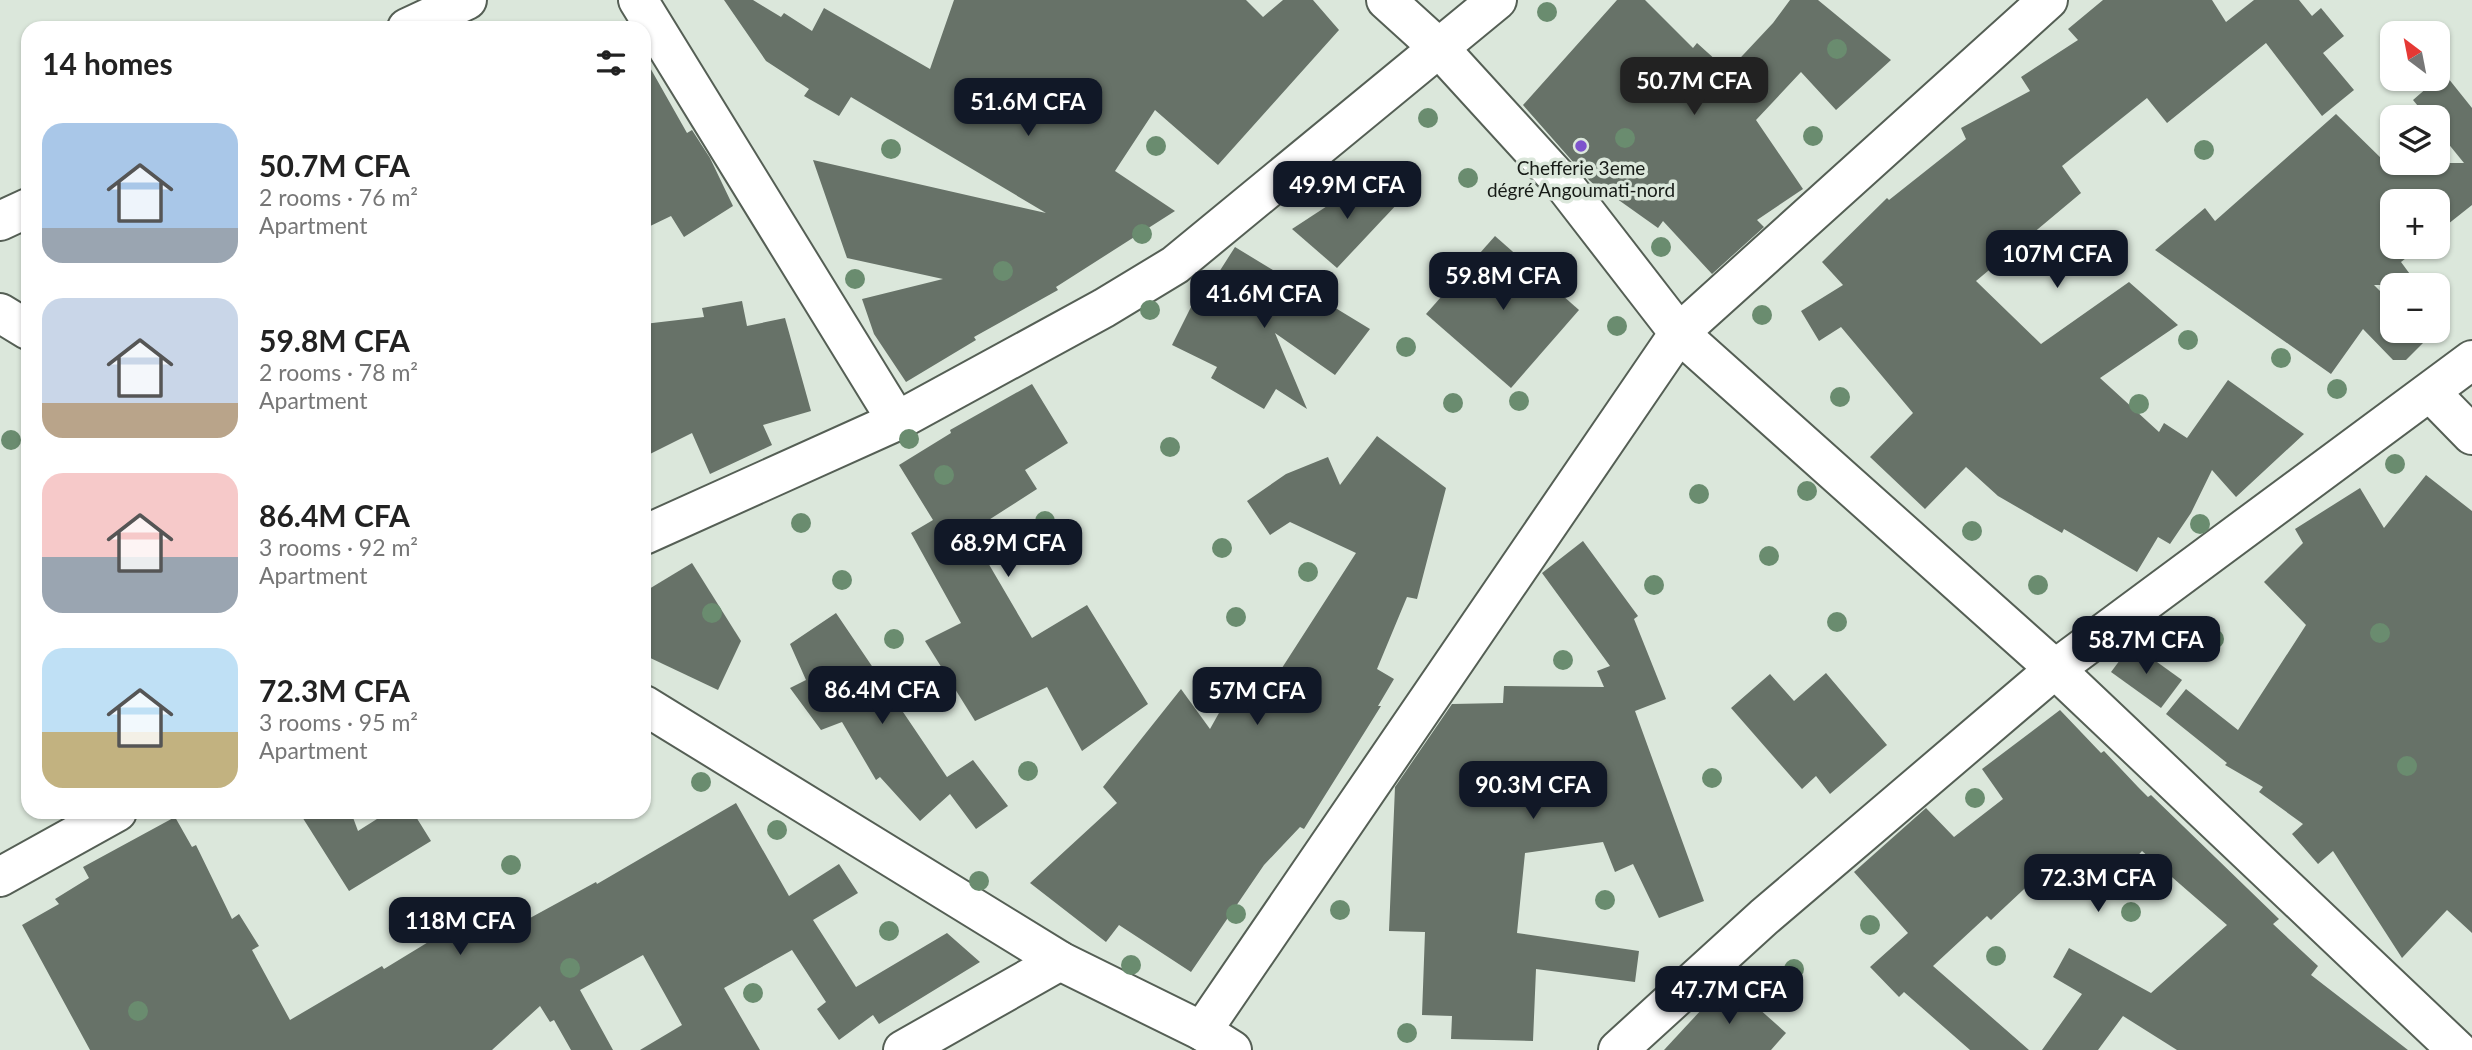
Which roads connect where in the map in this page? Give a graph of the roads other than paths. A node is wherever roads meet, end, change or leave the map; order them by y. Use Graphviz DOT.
graph roads {
  1 [pos="467,0"];
  2 [pos="638,0"];
  3 [pos="1387,0"];
  4 [pos="1497,0"];
  5 [pos="2048,0"];
  6 [pos="422,21"];
  7 [pos="651,21"];
  8 [pos="651,21"];
  9 [pos="1440,50"];
  10 [pos="21,211"];
  11 [pos="0,221"];
  12 [pos="0,313"];
  13 [pos="21,326"];
  14 [pos="1679,333"];
  15 [pos="2472,360"];
  16 [pos="2430,392"];
  17 [pos="897,421"];
  18 [pos="2472,435"];
  19 [pos="651,532"];
  20 [pos="2055,669"];
  21 [pos="651,709"];
  22 [pos="104,819"];
  23 [pos="0,877"];
  24 [pos="1060,961"];
  25 [pos="1217,1040"];
  26 [pos="903,1050"];
  27 [pos="1618,1050"];
  28 [pos="2457,1050"];
  1 -- 6 [label="street"];
  2 -- 8 [label="street"];
  3 -- 9 [label="street"];
  4 -- 9 [label="street"];
  5 -- 14 [label="street"];
  7 -- 17 [label="street"];
  9 -- 14 [label="street"];
  9 -- 17 [label="street"];
  10 -- 11 [label="street"];
  12 -- 13 [label="street"];
  14 -- 20 [label="street"];
  14 -- 25 [label="street"];
  15 -- 16 [label="street"];
  16 -- 18 [label="street"];
  16 -- 20 [label="street"];
  17 -- 19 [label="street"];
  20 -- 27 [label="street"];
  20 -- 28 [label="street"];
  21 -- 24 [label="street"];
  22 -- 23 [label="street"];
  24 -- 25 [label="street"];
  24 -- 26 [label="street"];
}
